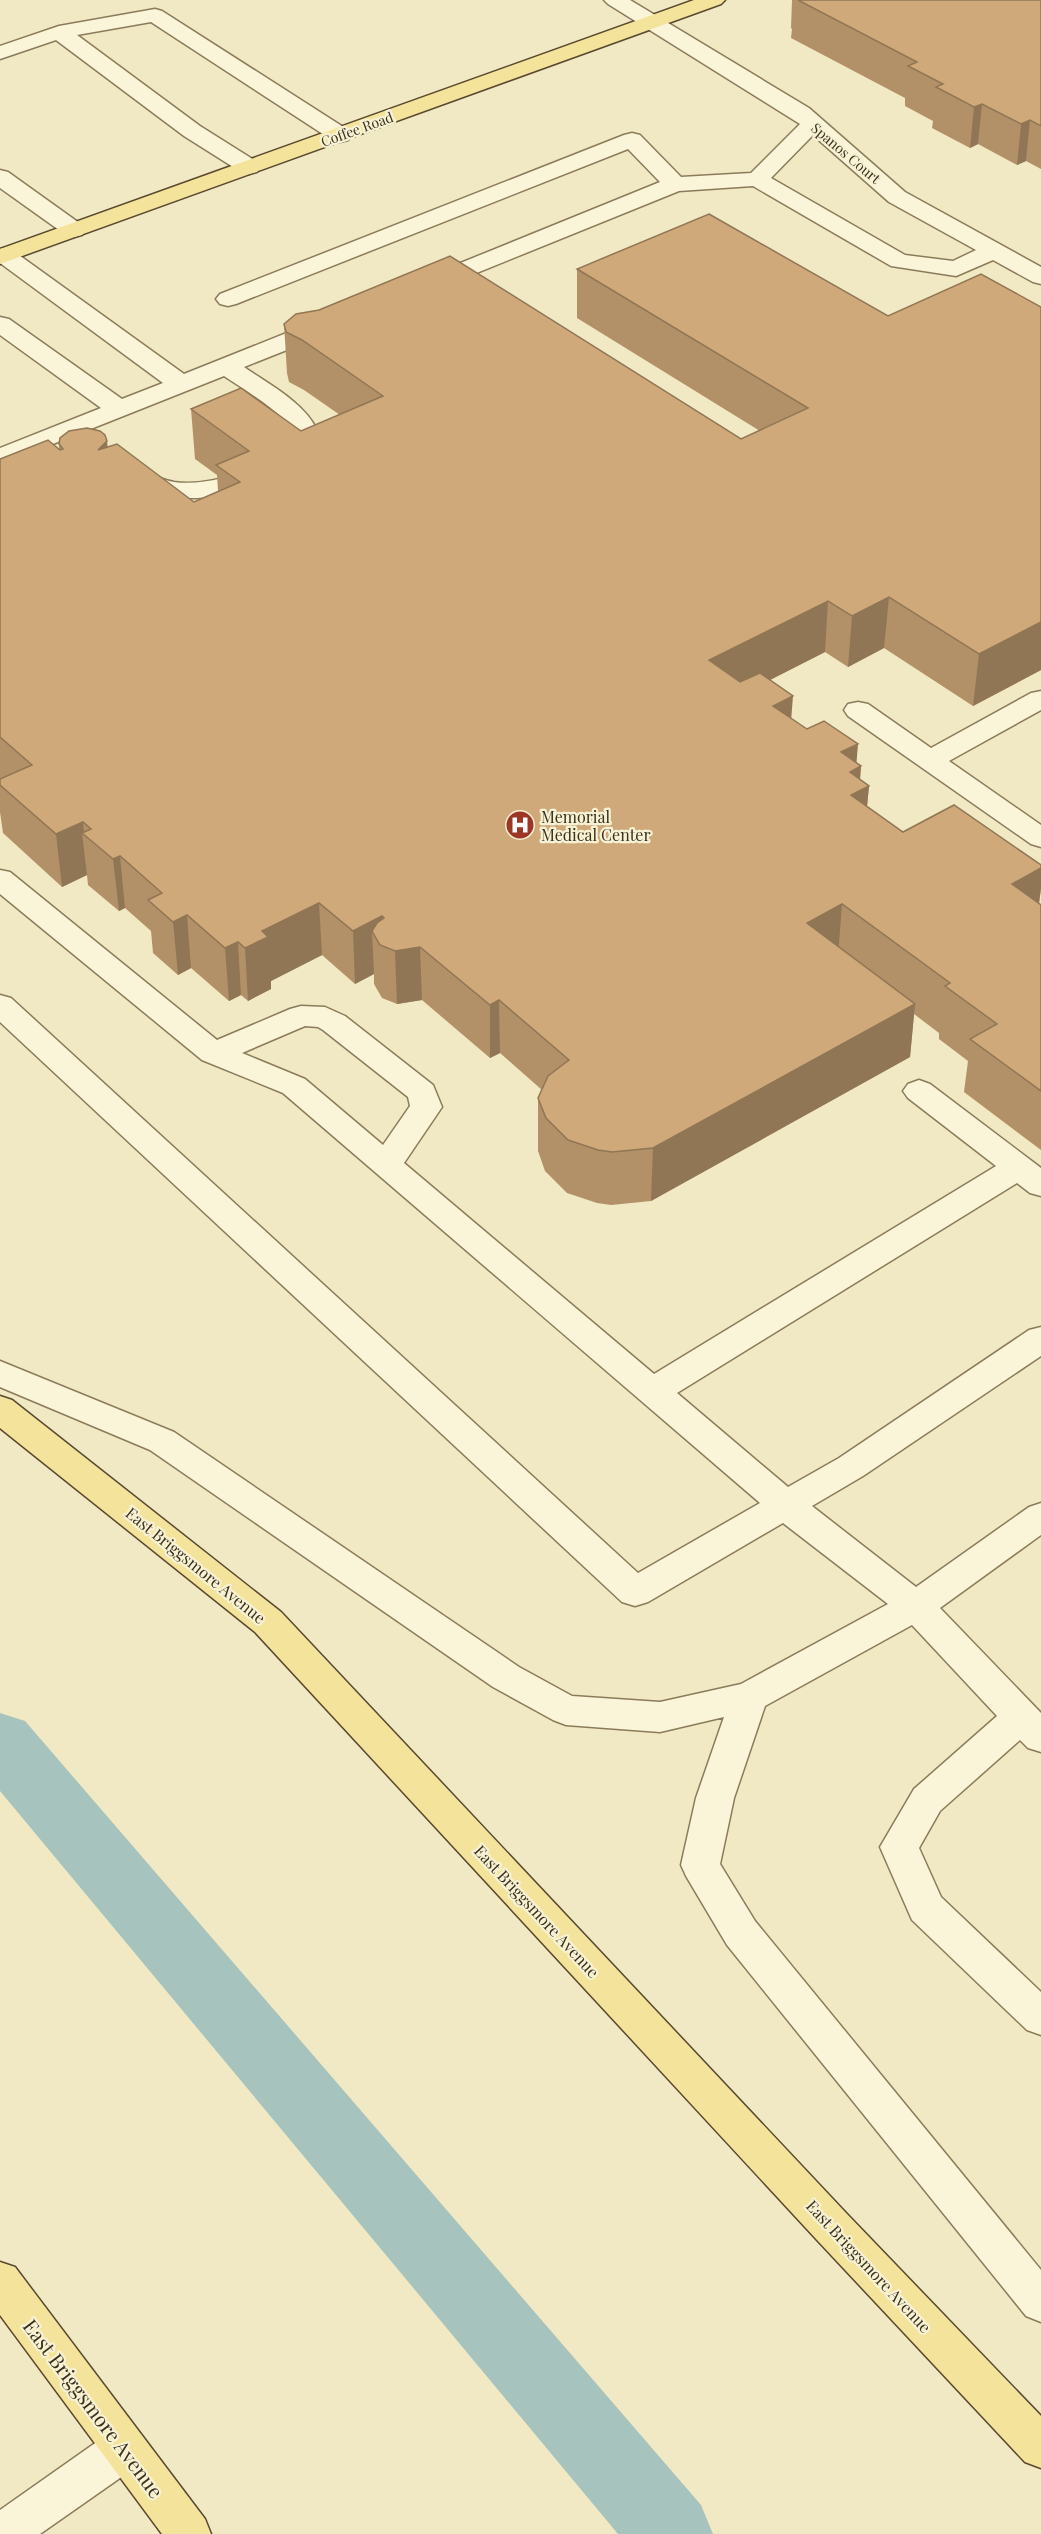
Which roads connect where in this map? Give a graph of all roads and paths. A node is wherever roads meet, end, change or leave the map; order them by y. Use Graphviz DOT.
graph roads {
  1 [pos="615,0"];
  2 [pos="714,0"];
  3 [pos="654,22"];
  4 [pos="59,32"];
  5 [pos="0,53"];
  6 [pos="811,125"];
  7 [pos="340,135"];
  8 [pos="249,168"];
  9 [pos="0,177"];
  10 [pos="757,178"];
  11 [pos="675,184"];
  12 [pos="74,230"];
  13 [pos="6,248"];
  14 [pos="995,250"];
  15 [pos="1041,277"];
  16 [pos="412,291"];
  17 [pos="228,299"];
  18 [pos="346,317"];
  19 [pos="0,324"];
  20 [pos="226,366"];
  21 [pos="181,384"];
  22 [pos="119,409"];
  23 [pos="68,430"];
  24 [pos="94,448"];
  25 [pos="0,457"];
  26 [pos="120,466"];
  27 [pos="1041,699"];
  28 [pos="858,710"];
  29 [pos="930,760"];
  30 [pos="1041,838"];
  31 [pos="0,879"];
  32 [pos="0,1005"];
  33 [pos="213,1053"];
  34 [pos="919,1091"];
  35 [pos="386,1165"];
  36 [pos="1029,1176"];
  37 [pos="1041,1339"];
  38 [pos="0,1373"];
  39 [pos="652,1392"];
  40 [pos="0,1409"];
  41 [pos="784,1505"];
  42 [pos="1041,1516"];
  43 [pos="916,1606"];
  44 [pos="750,1697"];
  45 [pos="1031,1727"];
  46 [pos="1041,2018"];
  47 [pos="0,2281"];
  48 [pos="1041,2302"];
  49 [pos="1041,2447"];
  50 [pos="124,2449"];
  51 [pos="3,2534"];
  52 [pos="189,2534"];
  1 -- 3 [label="street, Spanos Court"];
  2 -- 3 [label="main road, Coffee Road"];
  3 -- 6 [label="street, Spanos Court"];
  3 -- 7 [label="main road, Coffee Road"];
  4 -- 5 [label="street"];
  4 -- 7 [label="street"];
  4 -- 8 [label="street"];
  6 -- 10 [label="street"];
  6 -- 14 [label="street, Spanos Court"];
  7 -- 8 [label="main road, Coffee Road"];
  8 -- 12 [label="main road, Coffee Road"];
  9 -- 12 [label="street"];
  10 -- 11 [label="street"];
  10 -- 14 [label="street"];
  11 -- 16 [label="street"];
  11 -- 17 [label="street"];
  12 -- 13 [label="main road, Coffee Road"];
  13 -- 21 [label="street"];
  14 -- 15 [label="street, Spanos Court"];
  18 -- 20 [label="street"];
  19 -- 22 [label="street"];
  20 -- 21 [label="street"];
  20 -- 26 [label="street"];
  21 -- 22 [label="street"];
  22 -- 23 [label="street"];
  23 -- 24 [label="street"];
  23 -- 25 [label="street"];
  27 -- 29 [label="street"];
  28 -- 29 [label="street"];
  29 -- 30 [label="street"];
  31 -- 33 [label="street"];
  32 -- 41 [label="street"];
  33 -- 35 [label="street"];
  33 -- 35 [label="street"];
  34 -- 36 [label="street"];
  35 -- 39 [label="street"];
  36 -- 39 [label="street"];
  37 -- 41 [label="street"];
  38 -- 44 [label="street"];
  39 -- 41 [label="street"];
  40 -- 49 [label="main road, East Briggsmore Avenue"];
  41 -- 43 [label="street"];
  42 -- 43 [label="street"];
  43 -- 44 [label="street"];
  43 -- 45 [label="street"];
  44 -- 48 [label="street"];
  45 -- 46 [label="street"];
  47 -- 50 [label="main road, East Briggsmore Avenue"];
  50 -- 51 [label="street"];
  50 -- 52 [label="main road, East Briggsmore Avenue"];
}
